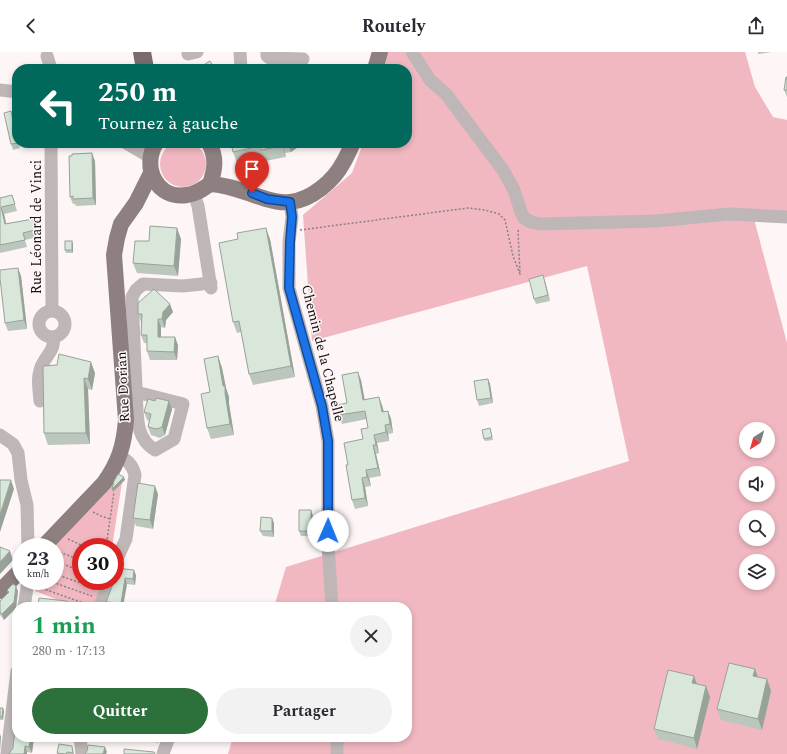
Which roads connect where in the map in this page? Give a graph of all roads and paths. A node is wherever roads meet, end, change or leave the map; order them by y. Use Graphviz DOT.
graph roads {
  1 [pos="142,52"];
  2 [pos="240,52"];
  3 [pos="267,52"];
  4 [pos="380,52"];
  5 [pos="412,52"];
  6 [pos="47,56"];
  7 [pos="303,59"];
  8 [pos="49,64"];
  9 [pos="144,64"];
  10 [pos="241,64"];
  11 [pos="376,64"];
  12 [pos="0,90"];
  13 [pos="12,91"];
  14 [pos="51,148"];
  15 [pos="351,148"];
  16 [pos="153,150"];
  17 [pos="214,150"];
  18 [pos="151,173"];
  19 [pos="210,184"];
  20 [pos="163,189"];
  21 [pos="252,193"];
  22 [pos="194,194"];
  23 [pos="290,202"];
  24 [pos="136,203"];
  25 [pos="787,217"];
  26 [pos="529,220"];
  27 [pos="291,232"];
  28 [pos="52,310"];
  29 [pos="54,337"];
  30 [pos="136,392"];
  31 [pos="40,401"];
  32 [pos="0,435"];
  33 [pos="119,456"];
  34 [pos="126,472"];
  35 [pos="114,489"];
  36 [pos="93,512"];
  37 [pos="130,512"];
  38 [pos="110,519"];
  39 [pos="28,538"];
  40 [pos="59,538"];
  41 [pos="107,538"];
  42 [pos="68,539"];
  43 [pos="72,541"];
  44 [pos="124,541"];
  45 [pos="12,579"];
  46 [pos="64,586"];
  47 [pos="27,590"];
  48 [pos="47,590"];
  49 [pos="104,590"];
  50 [pos="0,592"];
  51 [pos="92,596"];
  52 [pos="25,602"];
  53 [pos="83,602"];
  54 [pos="97,602"];
  55 [pos="332,602"];
  56 [pos="12,704"];
  57 [pos="9,724"];
  58 [pos="81,742"];
  59 [pos="167,742"];
  60 [pos="337,742"];
  61 [pos="7,754"];
  62 [pos="82,754"];
  63 [pos="163,754"];
  64 [pos="336,754"];
  1 -- 9 [label="highway"];
  2 -- 10 [label="street"];
  3 -- 7 [label="street"];
  4 -- 11 [label="main road"];
  5 -- 26 [label="street"];
  6 -- 8 [label="street"];
  12 -- 13 [label="street"];
  14 -- 28 [label="street, Rue Léonard de Vinci"];
  15 -- 23 [label="main road"];
  16 -- 18 [label="main road"];
  17 -- 19 [label="main road"];
  17 -- 21 [label="main road"];
  18 -- 20 [label="main road"];
  18 -- 24 [label="main road, Rue Dorian"];
  19 -- 21 [label="main road"];
  19 -- 22 [label="main road"];
  20 -- 22 [label="main road"];
  20 -- 24 [label="main road, Rue Dorian"];
  21 -- 23 [label="main road"];
  22 -- 30 [label="street"];
  23 -- 27 [label="street, Chemin de la Chapelle"];
  24 -- 33 [label="main road, Rue Dorian"];
  25 -- 26 [label="street"];
  26 -- 27 [label="path"];
  27 -- 55 [label="street, Chemin de la Chapelle"];
  28 -- 29 [label="street, Rue Léonard de Vinci"];
  28 -- 29 [label="street, Rue Léonard de Vinci"];
  29 -- 31 [label="street"];
  30 -- 30 [label="street"];
  32 -- 39 [label="street"];
  33 -- 37 [label="street"];
  33 -- 40 [label="main road, Rue Dorian"];
  34 -- 37 [label="street"];
  35 -- 38 [label="path"];
  36 -- 38 [label="path"];
  37 -- 44 [label="street"];
  38 -- 41 [label="path"];
  42 -- 43 [label="path"];
  45 -- 50 [label="main road"];
  46 -- 51 [label="path"];
  47 -- 52 [label="street"];
  48 -- 53 [label="path"];
  49 -- 54 [label="street"];
  56 -- 57 [label="street"];
  57 -- 61 [label="street"];
  58 -- 62 [label="street"];
  59 -- 63 [label="street"];
  60 -- 64 [label="street"];
}
